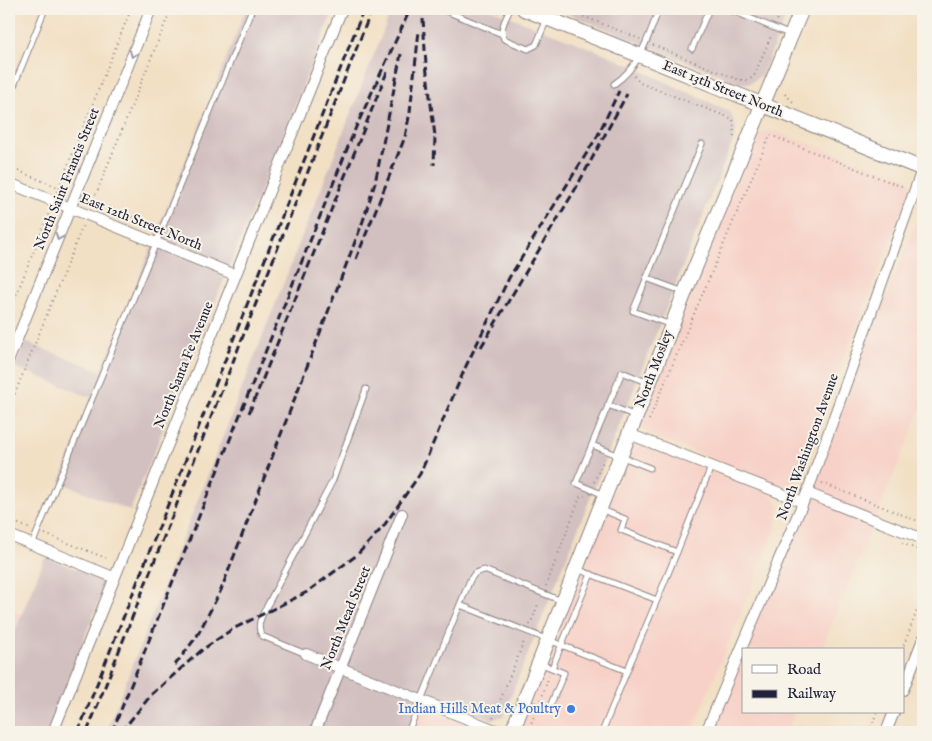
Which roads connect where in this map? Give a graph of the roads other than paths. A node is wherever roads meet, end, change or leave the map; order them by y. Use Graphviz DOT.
graph roads {
  1 [pos="45,9"];
  2 [pos="151,9"];
  3 [pos="252,9"];
  4 [pos="342,9"];
  5 [pos="441,9"];
  6 [pos="510,9"];
  7 [pos="527,9"];
  8 [pos="660,9"];
  9 [pos="709,9"];
  10 [pos="728,9"];
  11 [pos="802,9"];
  12 [pos="547,18"];
  13 [pos="502,34"];
  14 [pos="791,35"];
  15 [pos="692,49"];
  16 [pos="640,56"];
  17 [pos="614,84"];
  18 [pos="9,98"];
  19 [pos="762,104"];
  20 [pos="702,144"];
  21 [pos="923,168"];
  22 [pos="9,183"];
  23 [pos="70,208"];
  24 [pos="156,243"];
  25 [pos="235,275"];
  26 [pos="646,278"];
  27 [pos="685,292"];
  28 [pos="672,325"];
  29 [pos="9,359"];
  30 [pos="649,383"];
  31 [pos="366,390"];
  32 [pos="608,405"];
  33 [pos="636,416"];
  34 [pos="629,434"];
  35 [pos="592,445"];
  36 [pos="614,454"];
  37 [pos="711,466"];
  38 [pos="650,468"];
  39 [pos="605,495"];
  40 [pos="805,498"];
  41 [pos="600,509"];
  42 [pos="402,514"];
  43 [pos="9,535"];
  44 [pos="923,540"];
  45 [pos="32,545"];
  46 [pos="676,552"];
  47 [pos="576,569"];
  48 [pos="591,574"];
  49 [pos="113,577"];
  50 [pos="565,596"];
  51 [pos="581,598"];
  52 [pos="657,600"];
  53 [pos="460,605"];
  54 [pos="923,639"];
  55 [pos="554,642"];
  56 [pos="306,654"];
  57 [pos="546,666"];
  58 [pos="340,668"];
  59 [pos="627,671"];
  60 [pos="904,687"];
  61 [pos="421,700"];
  62 [pos="524,702"];
  63 [pos="893,714"];
  64 [pos="53,732"];
  65 [pos="315,732"];
  66 [pos="408,732"];
  67 [pos="500,732"];
  68 [pos="512,732"];
  69 [pos="602,732"];
  70 [pos="706,732"];
  71 [pos="886,732"];
  1 -- 18 [label="lane"];
  2 -- 23 [label="street, North Saint Francis Street, one-way"];
  3 -- 24 [label="lane"];
  4 -- 25 [label="street, North Santa Fe Avenue"];
  5 -- 13 [label="lane"];
  6 -- 13 [label="lane"];
  7 -- 12 [label="street, East 13th Street North"];
  8 -- 16 [label="lane"];
  9 -- 15 [label="lane"];
  10 -- 14 [label="lane"];
  11 -- 14 [label="street, North Mosley"];
  12 -- 13 [label="lane"];
  12 -- 16 [label="street, East 13th Street North"];
  14 -- 19 [label="street, North Mosley"];
  16 -- 17 [label="lane"];
  16 -- 19 [label="street, East 13th Street North"];
  19 -- 21 [label="street, East 13th Street North"];
  19 -- 27 [label="street, North Mosley"];
  20 -- 26 [label="lane"];
  21 -- 40 [label="street, North Washington Avenue"];
  22 -- 23 [label="street, East 12th Street North"];
  23 -- 24 [label="street, East 12th Street North"];
  23 -- 29 [label="street, North Saint Francis Street, one-way"];
  24 -- 25 [label="street, East 12th Street North"];
  24 -- 45 [label="lane"];
  25 -- 49 [label="street, North Santa Fe Avenue"];
  26 -- 27 [label="lane"];
  26 -- 28 [label="lane"];
  27 -- 28 [label="street, North Mosley"];
  28 -- 30 [label="street, North Mosley"];
  30 -- 32 [label="lane"];
  30 -- 33 [label="street, North Mosley"];
  31 -- 56 [label="lane"];
  32 -- 33 [label="lane"];
  32 -- 35 [label="lane"];
  33 -- 34 [label="street, North Mosley"];
  34 -- 36 [label="street, North Mosley"];
  34 -- 37 [label="street"];
  35 -- 36 [label="lane"];
  35 -- 39 [label="lane"];
  36 -- 38 [label="lane"];
  36 -- 39 [label="street, North Mosley"];
  37 -- 40 [label="street"];
  37 -- 46 [label="lane"];
  39 -- 41 [label="street, North Mosley"];
  40 -- 44 [label="street"];
  40 -- 70 [label="street, North Washington Avenue"];
  41 -- 46 [label="lane"];
  41 -- 47 [label="street, North Mosley"];
  42 -- 58 [label="street, North Mead Street"];
  43 -- 45 [label="street"];
  45 -- 49 [label="street"];
  46 -- 52 [label="lane"];
  47 -- 48 [label="lane"];
  47 -- 50 [label="street, North Mosley"];
  48 -- 51 [label="lane"];
  48 -- 52 [label="lane"];
  49 -- 64 [label="street, North Santa Fe Avenue"];
  50 -- 51 [label="lane"];
  50 -- 53 [label="lane"];
  50 -- 55 [label="street, North Mosley"];
  51 -- 55 [label="lane"];
  52 -- 59 [label="lane"];
  53 -- 55 [label="lane"];
  53 -- 61 [label="lane"];
  54 -- 60 [label="street"];
  55 -- 57 [label="street, North Mosley"];
  55 -- 59 [label="lane"];
  56 -- 58 [label="street"];
  57 -- 62 [label="street, North Mosley"];
  57 -- 62 [label="lane"];
  58 -- 61 [label="street"];
  58 -- 65 [label="street, North Mead Street"];
  59 -- 69 [label="lane"];
  61 -- 66 [label="lane"];
  61 -- 67 [label="street"];
  62 -- 68 [label="street, North Mosley"];
  63 -- 71 [label="street"];
}
